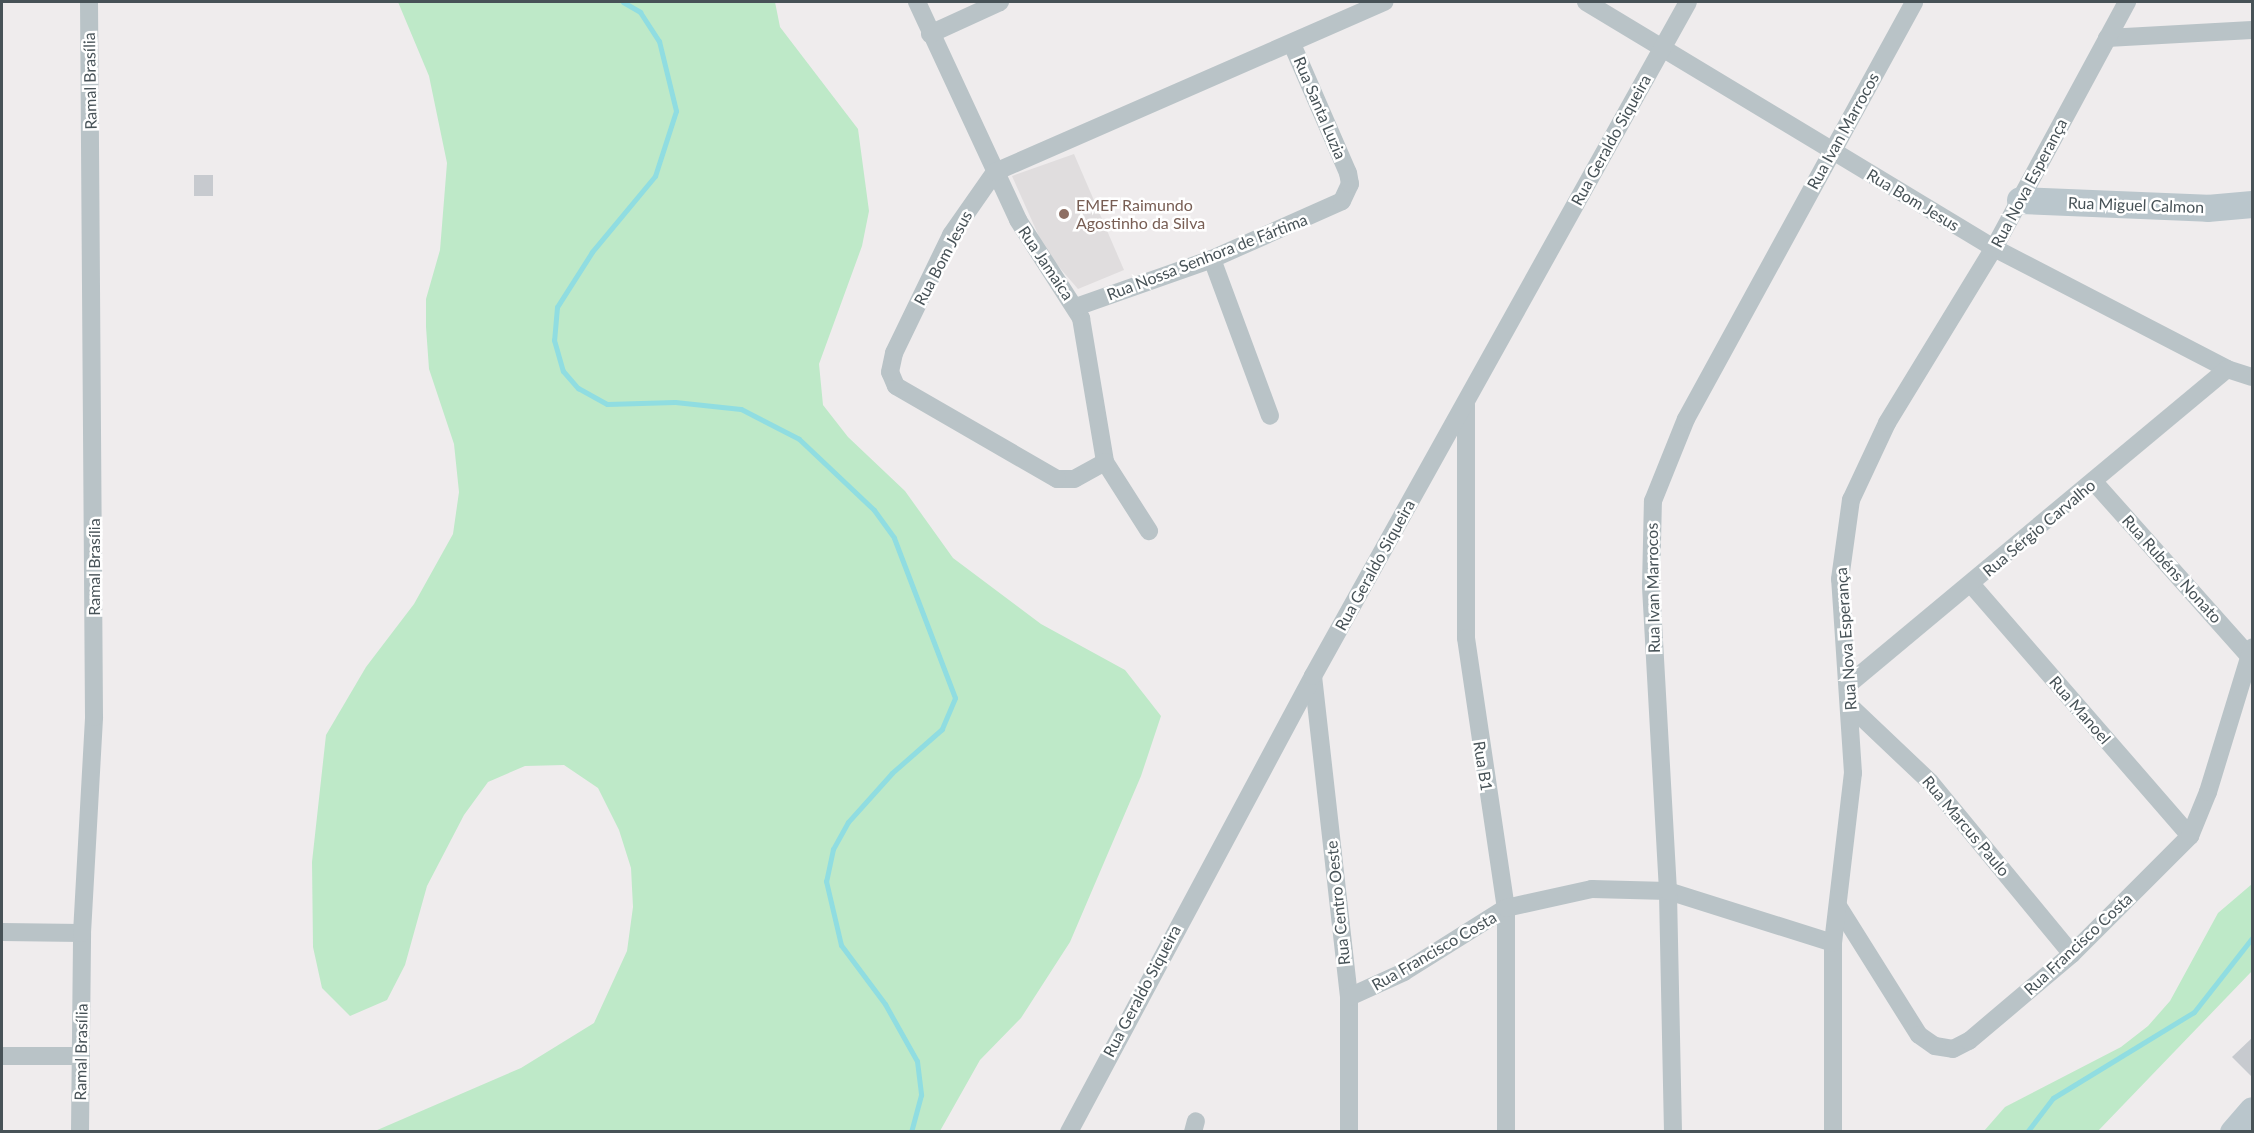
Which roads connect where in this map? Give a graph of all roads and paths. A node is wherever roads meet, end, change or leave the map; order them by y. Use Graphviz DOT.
graph roads {
  1 [pos="89,2"];
  2 [pos="917,2"];
  3 [pos="1000,2"];
  4 [pos="1384,2"];
  5 [pos="1586,2"];
  6 [pos="1688,2"];
  7 [pos="1914,2"];
  8 [pos="2127,2"];
  9 [pos="2253,30"];
  10 [pos="930,34"];
  11 [pos="2107,38"];
  12 [pos="1292,44"];
  13 [pos="1663,45"];
  14 [pos="1831,152"];
  15 [pos="995,172"];
  16 [pos="1348,173"];
  17 [pos="2020,200"];
  18 [pos="2253,204"];
  19 [pos="1994,248"];
  20 [pos="1212,259"];
  21 [pos="1076,307"];
  22 [pos="2227,369"];
  23 [pos="2253,377"];
  24 [pos="1466,400"];
  25 [pos="1270,416"];
  26 [pos="1105,462"];
  27 [pos="2094,482"];
  28 [pos="1149,531"];
  29 [pos="1971,584"];
  30 [pos="2251,652"];
  31 [pos="1313,676"];
  32 [pos="1849,684"];
  33 [pos="1851,707"];
  34 [pos="2190,836"];
  35 [pos="1668,891"];
  36 [pos="1838,906"];
  37 [pos="1506,908"];
  38 [pos="2,932"];
  39 [pos="82,933"];
  40 [pos="1833,943"];
  41 [pos="2072,954"];
  42 [pos="1349,997"];
  43 [pos="2,1056"];
  44 [pos="81,1056"];
  45 [pos="80,1131"];
  46 [pos="1069,1131"];
  47 [pos="1349,1131"];
  48 [pos="1506,1131"];
  49 [pos="1673,1131"];
  50 [pos="1833,1131"];
  1 -- 39 [label="street, Ramal Brasília"];
  2 -- 10 [label="street, Rua Jamaica"];
  3 -- 10 [label="street"];
  4 -- 12 [label="street"];
  5 -- 13 [label="street, Rua Bom Jesus"];
  6 -- 13 [label="street, Rua Geraldo Siqueira"];
  7 -- 14 [label="street, Rua Ivan Marrocos"];
  8 -- 11 [label="street, Rua Nova Esperança"];
  9 -- 11 [label="street"];
  10 -- 15 [label="street, Rua Jamaica"];
  11 -- 17 [label="street, Rua Nova Esperança"];
  12 -- 15 [label="street"];
  12 -- 16 [label="street, Rua Santa Luzia"];
  13 -- 14 [label="street, Rua Bom Jesus"];
  13 -- 24 [label="street, Rua Geraldo Siqueira"];
  14 -- 19 [label="street, Rua Bom Jesus"];
  14 -- 35 [label="street, Rua Ivan Marrocos"];
  15 -- 21 [label="street, Rua Jamaica"];
  15 -- 26 [label="street, Rua Bom Jesus"];
  16 -- 20 [label="street, Rua Nossa Senhora de Fártima"];
  17 -- 18 [label="street, Rua Miguel Calmon"];
  17 -- 19 [label="street, Rua Nova Esperança"];
  19 -- 22 [label="street, Rua Bom Jesus"];
  19 -- 32 [label="street, Rua Nova Esperança"];
  20 -- 21 [label="street, Rua Nossa Senhora de Fártima"];
  20 -- 25 [label="street"];
  21 -- 26 [label="street, Rua Jamaica"];
  22 -- 23 [label="street, Rua Bom Jesus"];
  22 -- 27 [label="street, Rua Sérgio Carvalho"];
  24 -- 31 [label="street, Rua Geraldo Siqueira"];
  24 -- 37 [label="street, Rua B1"];
  26 -- 28 [label="street, Rua Jamaica"];
  27 -- 29 [label="street, Rua Sérgio Carvalho"];
  27 -- 30 [label="street, Rua Rubéns Nonato"];
  29 -- 32 [label="street, Rua Sérgio Carvalho"];
  29 -- 34 [label="street, Rua Manoel"];
  30 -- 34 [label="street, Rua Francisco Costa"];
  31 -- 42 [label="street, Rua Centro Oeste"];
  31 -- 46 [label="street, Rua Geraldo Siqueira"];
  32 -- 33 [label="street, Rua Nova Esperança"];
  33 -- 36 [label="street, Rua Nova Esperança"];
  33 -- 41 [label="street, Rua Marcus Paulo"];
  34 -- 41 [label="street, Rua Francisco Costa"];
  35 -- 37 [label="street, Rua Francisco Costa"];
  35 -- 40 [label="street, Rua Francisco Costa"];
  35 -- 49 [label="street, Rua Ivan Marrocos"];
  36 -- 40 [label="street, Rua Nova Esperança"];
  36 -- 41 [label="street, Rua Francisco Costa"];
  37 -- 42 [label="street, Rua Francisco Costa"];
  37 -- 48 [label="street, Rua B1"];
  38 -- 39 [label="street"];
  39 -- 44 [label="street, Ramal Brasília"];
  40 -- 50 [label="street, Rua Nova Esperança"];
  42 -- 47 [label="street, Rua Centro Oeste"];
  43 -- 44 [label="street"];
  44 -- 45 [label="street, Ramal Brasília"];
}
